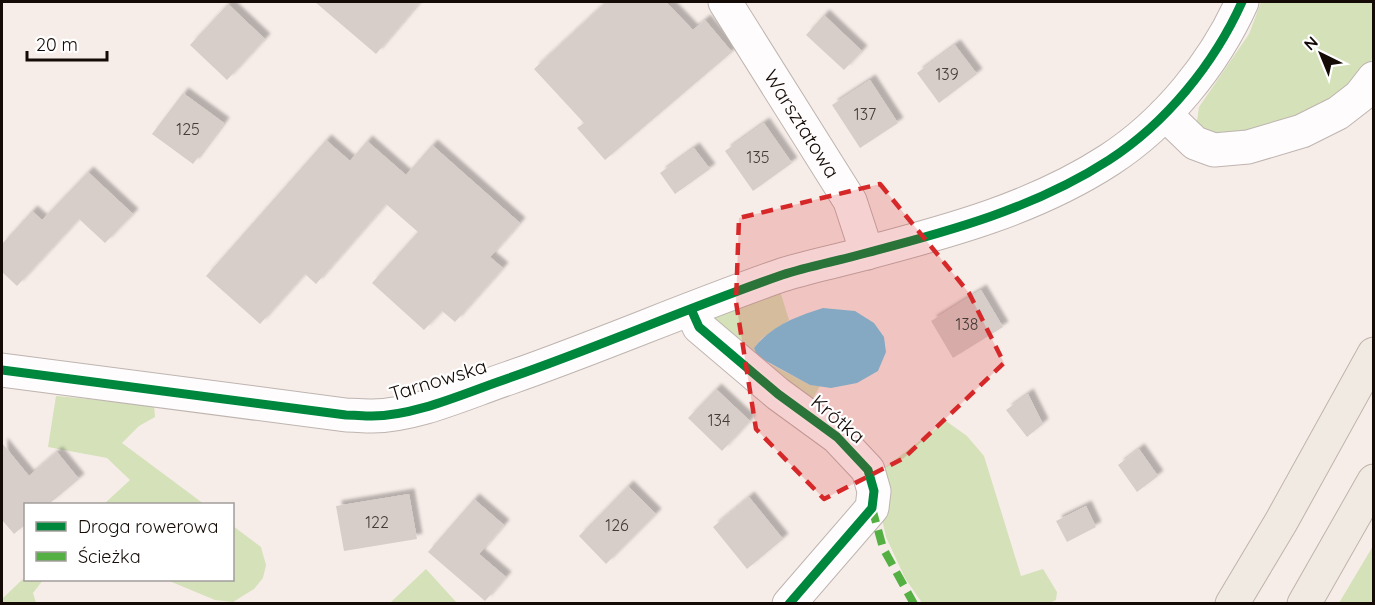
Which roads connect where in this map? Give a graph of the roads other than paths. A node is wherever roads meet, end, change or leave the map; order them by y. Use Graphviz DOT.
graph roads {
  1 [pos="725,2"];
  2 [pos="1242,2"];
  3 [pos="1374,78"];
  4 [pos="1165,114"];
  5 [pos="867,253"];
  6 [pos="691,309"];
  7 [pos="1374,354"];
  8 [pos="2,370"];
  9 [pos="1374,481"];
  10 [pos="789,603"];
  11 [pos="1232,603"];
  12 [pos="1304,603"];
  1 -- 5 [label="street, Warsztatowa"];
  2 -- 4 [label="street, Tarnowska"];
  3 -- 4 [label="street"];
  4 -- 5 [label="street, Tarnowska"];
  5 -- 6 [label="street, Tarnowska"];
  6 -- 8 [label="street, Tarnowska"];
  6 -- 10 [label="street, Krótka"];
  7 -- 11 [label="highway"];
  9 -- 12 [label="highway"];
}
